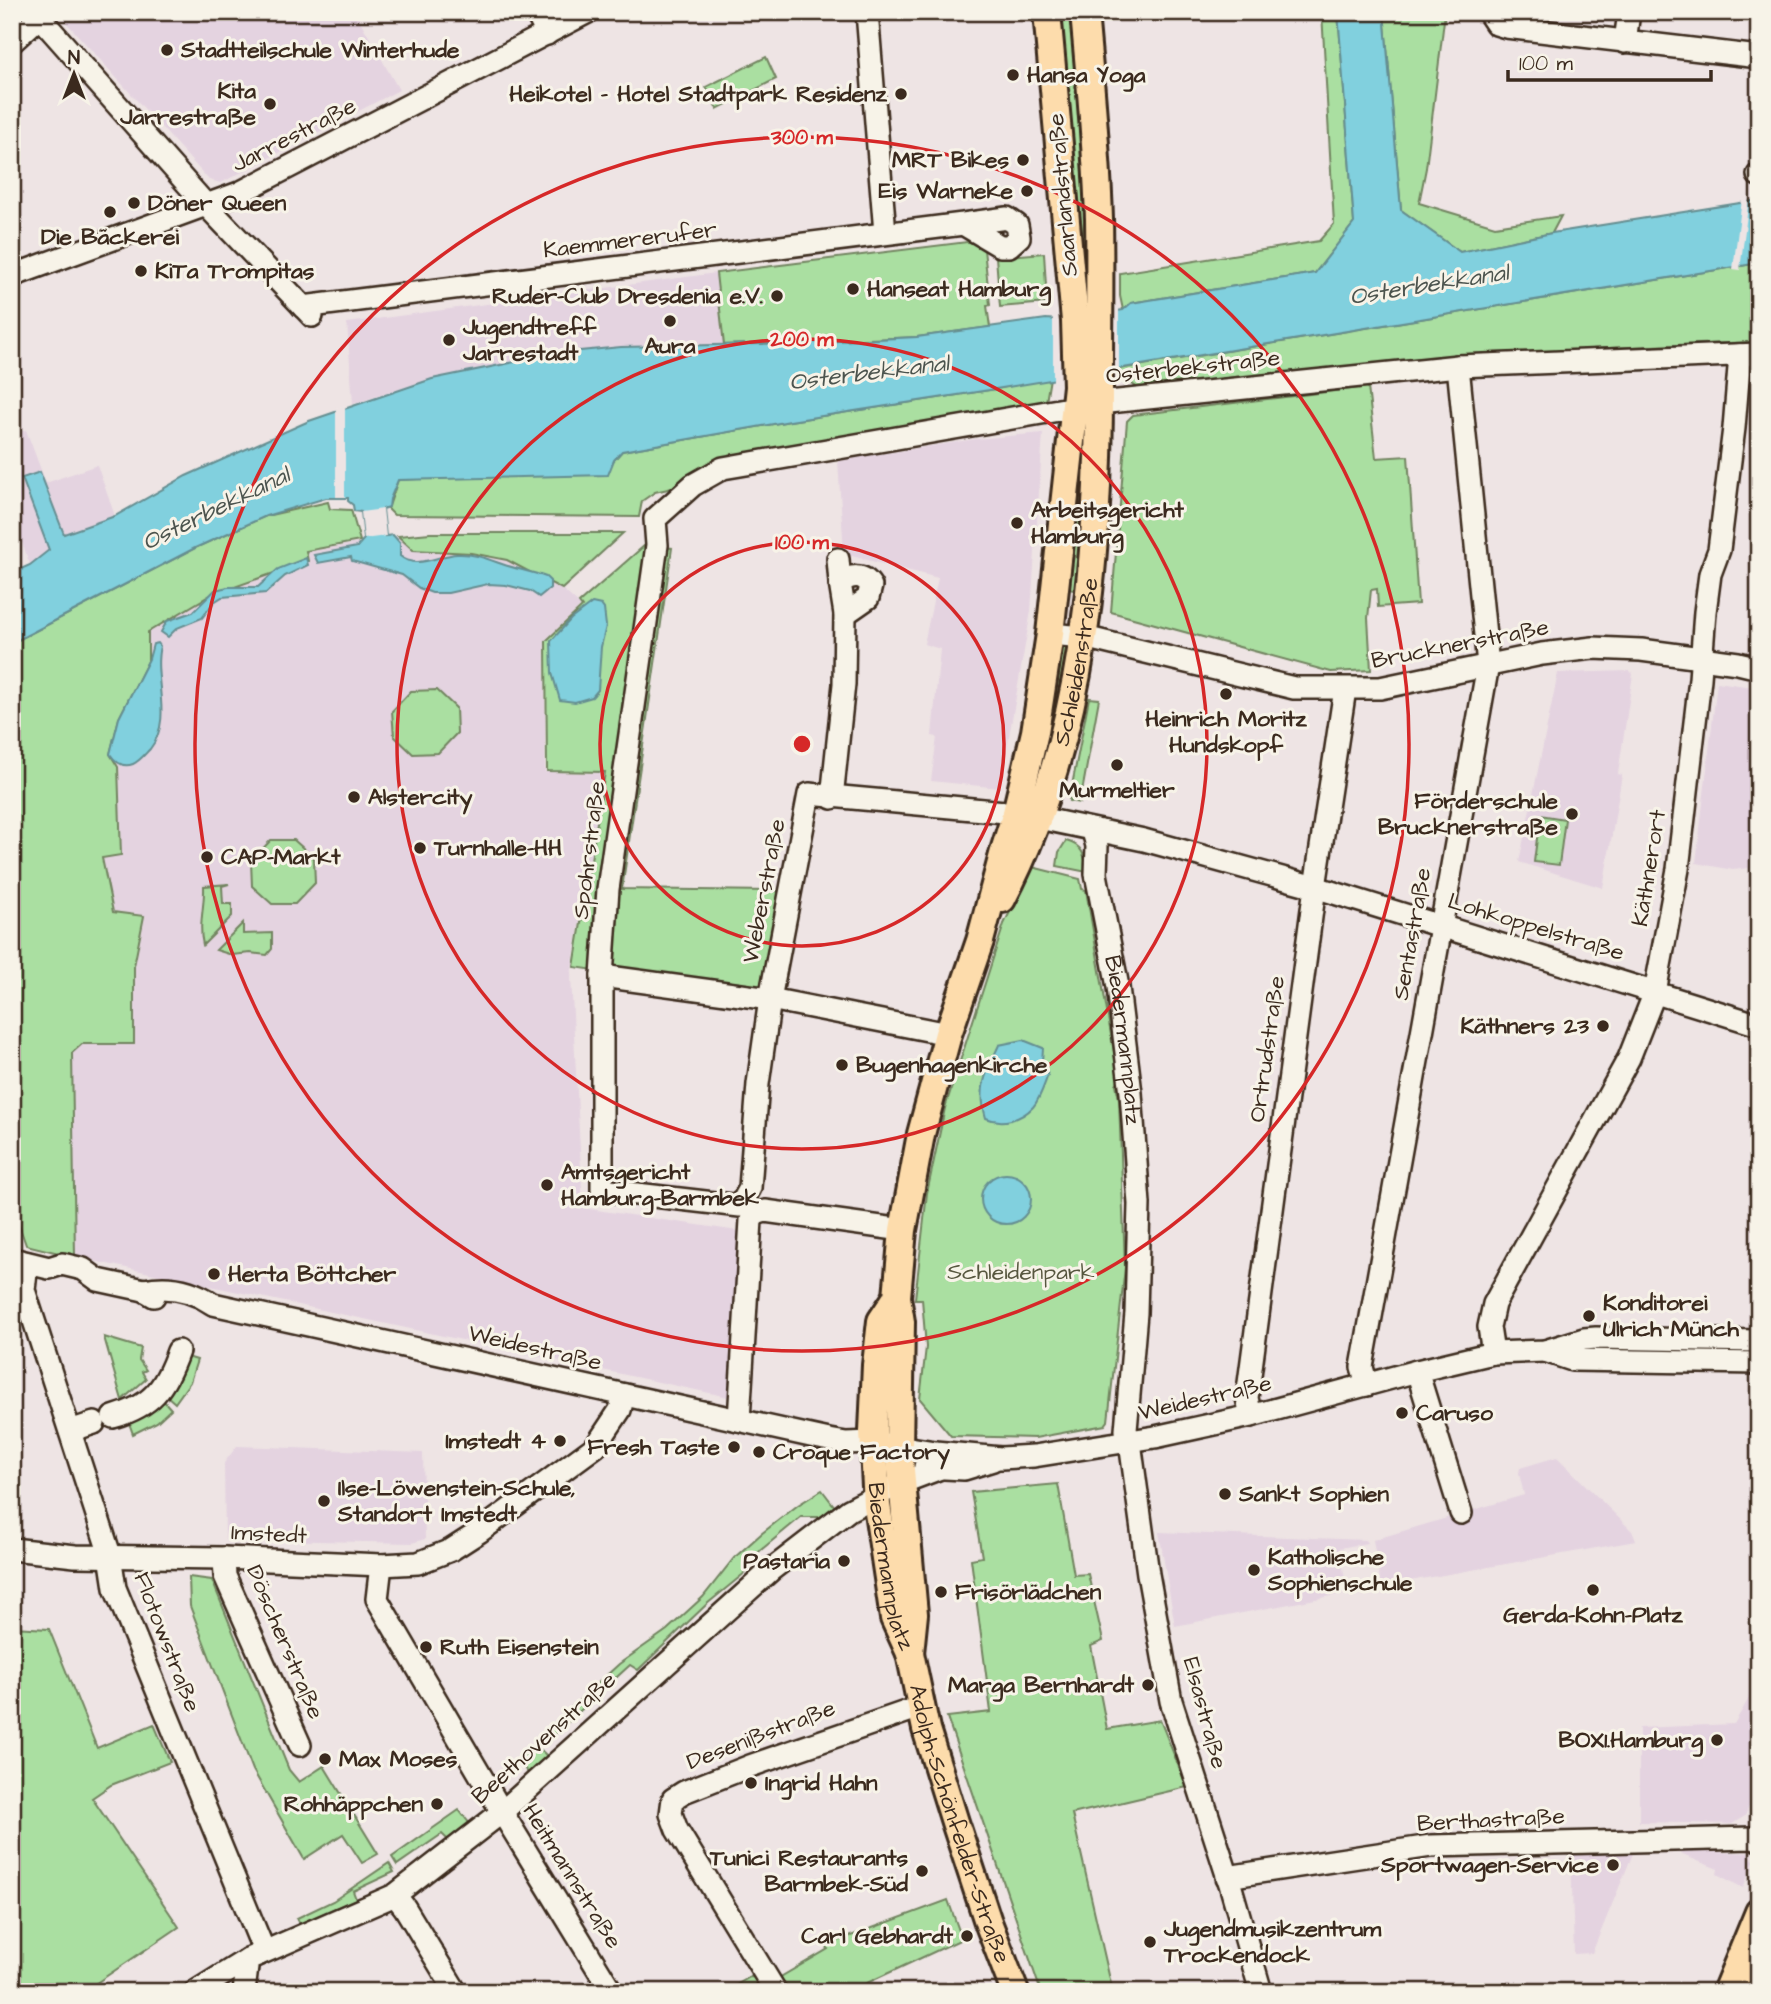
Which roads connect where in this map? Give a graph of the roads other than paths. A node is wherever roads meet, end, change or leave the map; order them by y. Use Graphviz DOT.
graph roads {
  1 [pos="536,12"];
  2 [pos="588,12"];
  3 [pos="867,12"];
  4 [pos="1047,12"];
  5 [pos="1084,12"];
  6 [pos="1488,12"];
  7 [pos="1629,12"];
  8 [pos="40,14"];
  9 [pos="547,34"];
  10 [pos="12,42"];
  11 [pos="1625,42"];
  12 [pos="1759,57"];
  13 [pos="206,205"];
  14 [pos="963,224"];
  15 [pos="885,233"];
  16 [pos="12,276"];
  17 [pos="1087,309"];
  18 [pos="1749,354"];
  19 [pos="1458,366"];
  20 [pos="1088,377"];
  21 [pos="1087,406"];
  22 [pos="656,519"];
  23 [pos="838,559"];
  24 [pos="840,583"];
  25 [pos="845,614"];
  26 [pos="1050,634"];
  27 [pos="1084,637"];
  28 [pos="1702,658"];
  29 [pos="1488,665"];
  30 [pos="1759,668"];
  31 [pos="1345,689"];
  32 [pos="832,797"];
  33 [pos="1028,816"];
  34 [pos="1093,831"];
  35 [pos="1315,887"];
  36 [pos="1440,925"];
  37 [pos="602,976"];
  38 [pos="1655,992"];
  39 [pos="770,999"];
  40 [pos="1759,1025"];
  41 [pos="948,1034"];
  42 [pos="750,1208"];
  43 [pos="903,1230"];
  44 [pos="20,1261"];
  45 [pos="897,1297"];
  46 [pos="1759,1341"];
  47 [pos="178,1351"];
  48 [pos="1545,1351"];
  49 [pos="1493,1353"];
  50 [pos="1759,1363"];
  51 [pos="1417,1371"];
  52 [pos="1367,1385"];
  53 [pos="624,1395"];
  54 [pos="1251,1416"];
  55 [pos="739,1420"];
  56 [pos="70,1431"];
  57 [pos="1130,1442"];
  58 [pos="873,1449"];
  59 [pos="1001,1458"];
  60 [pos="912,1467"];
  61 [pos="876,1497"];
  62 [pos="1461,1513"];
  63 [pos="12,1549"];
  64 [pos="110,1555"];
  65 [pos="224,1558"];
  66 [pos="381,1565"];
  67 [pos="910,1653"];
  68 [pos="920,1707"];
  69 [pos="300,1745"];
  70 [pos="502,1812"];
  71 [pos="1759,1840"];
  72 [pos="1227,1877"];
  73 [pos="395,1895"];
  74 [pos="1759,1912"];
  75 [pos="256,1955"];
  76 [pos="1759,1977"];
  77 [pos="195,1992"];
  78 [pos="244,1992"];
  79 [pos="456,1992"];
  80 [pos="612,1992"];
  81 [pos="776,1992"];
  82 [pos="1015,1992"];
  83 [pos="1261,1992"];
  84 [pos="1726,1992"];
  85 [pos="1753,1992"];
  1 -- 9 [label="street"];
  2 -- 9 [label="street, Jarrestraße"];
  3 -- 15 [label="street"];
  4 -- 17 [label="main road, Saarlandstraße"];
  5 -- 17 [label="main road, Saarlandstraße"];
  6 -- 11 [label="street"];
  7 -- 11 [label="street"];
  8 -- 10 [label="street"];
  8 -- 13 [label="street"];
  9 -- 13 [label="street, Jarrestraße"];
  11 -- 12 [label="street"];
  13 -- 15 [label="street, Kaemmererufer"];
  13 -- 16 [label="street, Jarrestraße"];
  14 -- 15 [label="street, Kaemmererufer"];
  17 -- 20 [label="main road, Saarlandstraße"];
  18 -- 19 [label="street, Osterbekstraße"];
  18 -- 28 [label="street, Käthnerort"];
  19 -- 21 [label="street, Osterbekstraße"];
  19 -- 29 [label="street, Sentastraße"];
  20 -- 21 [label="main road, Schleidenstraße"];
  21 -- 22 [label="street, Osterbekstraße"];
  21 -- 26 [label="main road, Schleidenstraße"];
  21 -- 27 [label="main road, Schleidenstraße"];
  22 -- 37 [label="street, Spohrstraße"];
  23 -- 24 [label="street"];
  24 -- 25 [label="street"];
  24 -- 25 [label="street"];
  25 -- 32 [label="street"];
  26 -- 27 [label="street, Brucknerstraße"];
  26 -- 33 [label="main road, Schleidenstraße"];
  27 -- 31 [label="street, Brucknerstraße"];
  27 -- 33 [label="main road, Schleidenstraße"];
  28 -- 29 [label="street, Brucknerstraße"];
  28 -- 30 [label="street, Brucknerstraße"];
  28 -- 38 [label="street, Käthnerort"];
  29 -- 31 [label="street, Brucknerstraße"];
  29 -- 36 [label="street, Sentastraße"];
  31 -- 35 [label="street, Ortrudstraße"];
  32 -- 33 [label="street"];
  32 -- 39 [label="street, Weberstraße"];
  33 -- 34 [label="street"];
  33 -- 41 [label="main road, Biedermannplatz"];
  34 -- 35 [label="street, Lohkoppelstraße"];
  34 -- 57 [label="street, Biedermannplatz"];
  35 -- 36 [label="street, Lohkoppelstraße"];
  35 -- 54 [label="street, Ortrudstraße"];
  36 -- 38 [label="street, Lohkoppelstraße"];
  36 -- 52 [label="street, Sentastraße"];
  37 -- 39 [label="street"];
  37 -- 42 [label="street, Spohrstraße"];
  38 -- 40 [label="street, Lohkoppelstraße"];
  38 -- 49 [label="street, Käthnerort"];
  39 -- 41 [label="street"];
  39 -- 42 [label="street, Weberstraße"];
  41 -- 43 [label="main road, Biedermannplatz"];
  42 -- 43 [label="street"];
  42 -- 55 [label="street, Weberstraße"];
  43 -- 45 [label="main road, Biedermannplatz"];
  44 -- 53 [label="street, Weidestraße"];
  44 -- 56 [label="street, Flotowstraße"];
  45 -- 58 [label="main road, Biedermannplatz"];
  45 -- 60 [label="main road, Biedermannplatz"];
  46 -- 48 [label="street, Weidestraße"];
  47 -- 56 [label="street"];
  48 -- 49 [label="street, Weidestraße"];
  48 -- 50 [label="street, Weidestraße"];
  49 -- 51 [label="street, Weidestraße"];
  51 -- 52 [label="street, Weidestraße"];
  51 -- 62 [label="street"];
  52 -- 54 [label="street, Weidestraße"];
  53 -- 55 [label="street, Weidestraße"];
  53 -- 66 [label="street, Imstedt"];
  54 -- 57 [label="street, Weidestraße"];
  55 -- 58 [label="street, Weidestraße"];
  56 -- 64 [label="street, Flotowstraße"];
  57 -- 59 [label="street, Weidestraße"];
  57 -- 72 [label="street, Elsastraße"];
  58 -- 60 [label="street, Weidestraße"];
  58 -- 61 [label="main road, Biedermannplatz"];
  59 -- 60 [label="street, Weidestraße"];
  59 -- 60 [label="street, Weidestraße"];
  60 -- 61 [label="street, Beethovenstraße"];
  60 -- 67 [label="main road, Biedermannplatz"];
  61 -- 67 [label="main road, Biedermannplatz"];
  61 -- 70 [label="street, Beethovenstraße"];
  63 -- 64 [label="street, Imstedt"];
  64 -- 65 [label="street, Imstedt"];
  64 -- 75 [label="street, Flotowstraße"];
  65 -- 66 [label="street, Imstedt"];
  65 -- 69 [label="street, Döscherstraße"];
  66 -- 70 [label="street, Heitmannstraße"];
  67 -- 68 [label="main road, Adolph-Schönfelder-Straße"];
  68 -- 81 [label="street, Desenißstraße"];
  68 -- 82 [label="main road, Adolph-Schönfelder-Straße"];
  70 -- 73 [label="street, Beethovenstraße"];
  70 -- 80 [label="street, Heitmannstraße"];
  71 -- 72 [label="street, Berthastraße"];
  72 -- 83 [label="street, Elsastraße"];
  73 -- 75 [label="street, Beethovenstraße"];
  73 -- 79 [label="street"];
  74 -- 84 [label="main road"];
  75 -- 77 [label="street, Beethovenstraße"];
  75 -- 78 [label="street"];
  76 -- 85 [label="main road"];
}
